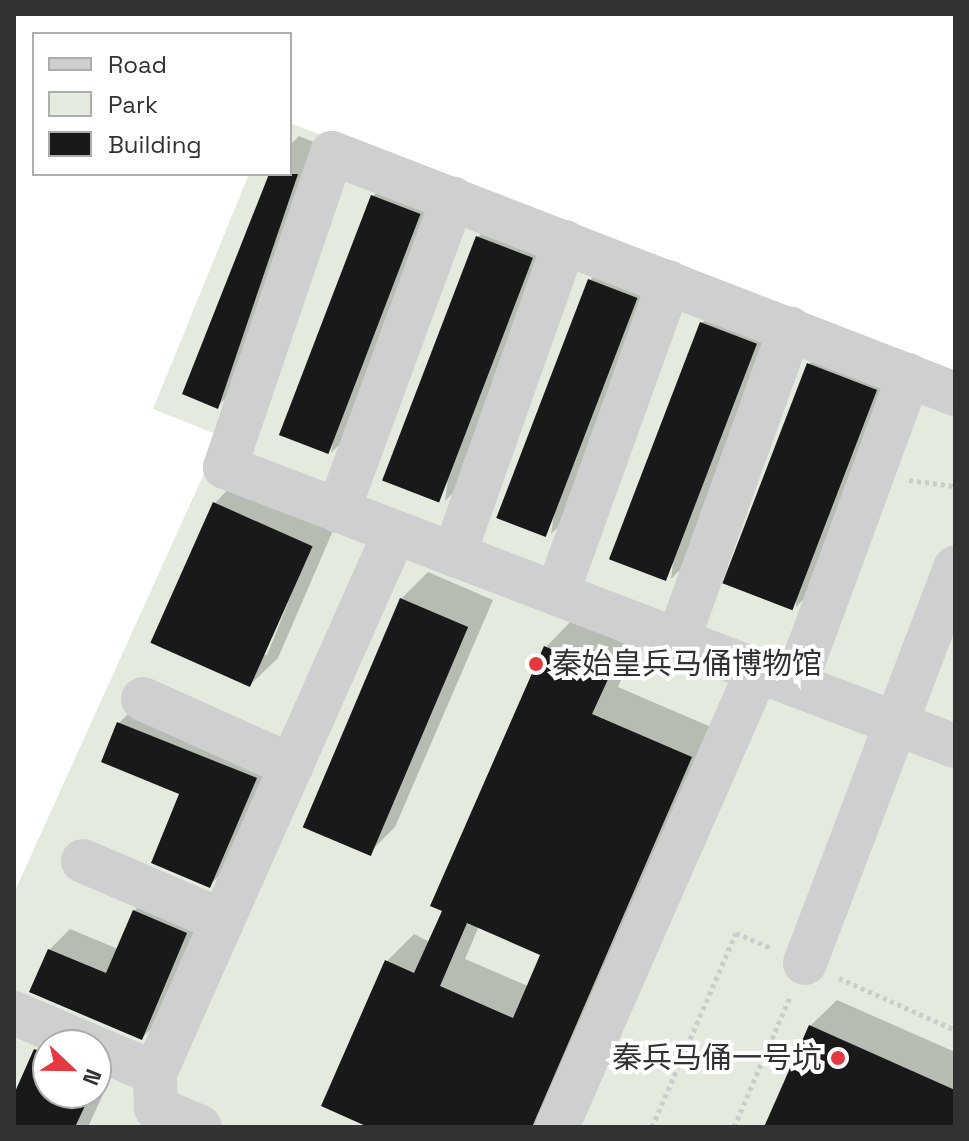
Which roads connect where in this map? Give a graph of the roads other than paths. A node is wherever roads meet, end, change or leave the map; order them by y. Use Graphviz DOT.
graph roads {
  1 [pos="453,199"];
  2 [pos="565,242"];
  3 [pos="669,283"];
  4 [pos="790,329"];
  5 [pos="909,375"];
  6 [pos="955,394"];
  7 [pos="338,511"];
  8 [pos="395,532"];
  9 [pos="454,555"];
  10 [pos="955,568"];
  11 [pos="557,594"];
  12 [pos="678,640"];
  13 [pos="776,678"];
  14 [pos="143,699"];
  15 [pos="899,725"];
  16 [pos="955,746"];
  17 [pos="292,766"];
  18 [pos="83,861"];
  19 [pos="223,921"];
  20 [pos="805,963"];
  21 [pos="14,1013"];
  22 [pos="52,1029"];
  23 [pos="112,1055"];
  24 [pos="155,1073"];
  25 [pos="200,1127"];
  26 [pos="557,1127"];
  1 -- 2 [label="lane"];
  1 -- 7 [label="lane"];
  1 -- 7 [label="lane"];
  2 -- 3 [label="lane"];
  2 -- 9 [label="lane"];
  3 -- 4 [label="lane"];
  3 -- 11 [label="lane"];
  4 -- 5 [label="lane"];
  4 -- 12 [label="lane"];
  5 -- 6 [label="lane"];
  5 -- 13 [label="lane"];
  7 -- 8 [label="lane"];
  8 -- 9 [label="lane"];
  8 -- 17 [label="lane"];
  9 -- 11 [label="lane"];
  10 -- 15 [label="lane"];
  11 -- 12 [label="lane"];
  12 -- 13 [label="lane"];
  13 -- 15 [label="lane"];
  13 -- 26 [label="lane"];
  14 -- 17 [label="lane"];
  15 -- 16 [label="lane"];
  15 -- 20 [label="lane"];
  17 -- 19 [label="lane"];
  18 -- 19 [label="lane"];
  19 -- 24 [label="lane"];
  21 -- 22 [label="lane"];
  23 -- 24 [label="lane"];
  24 -- 25 [label="lane"];
}
